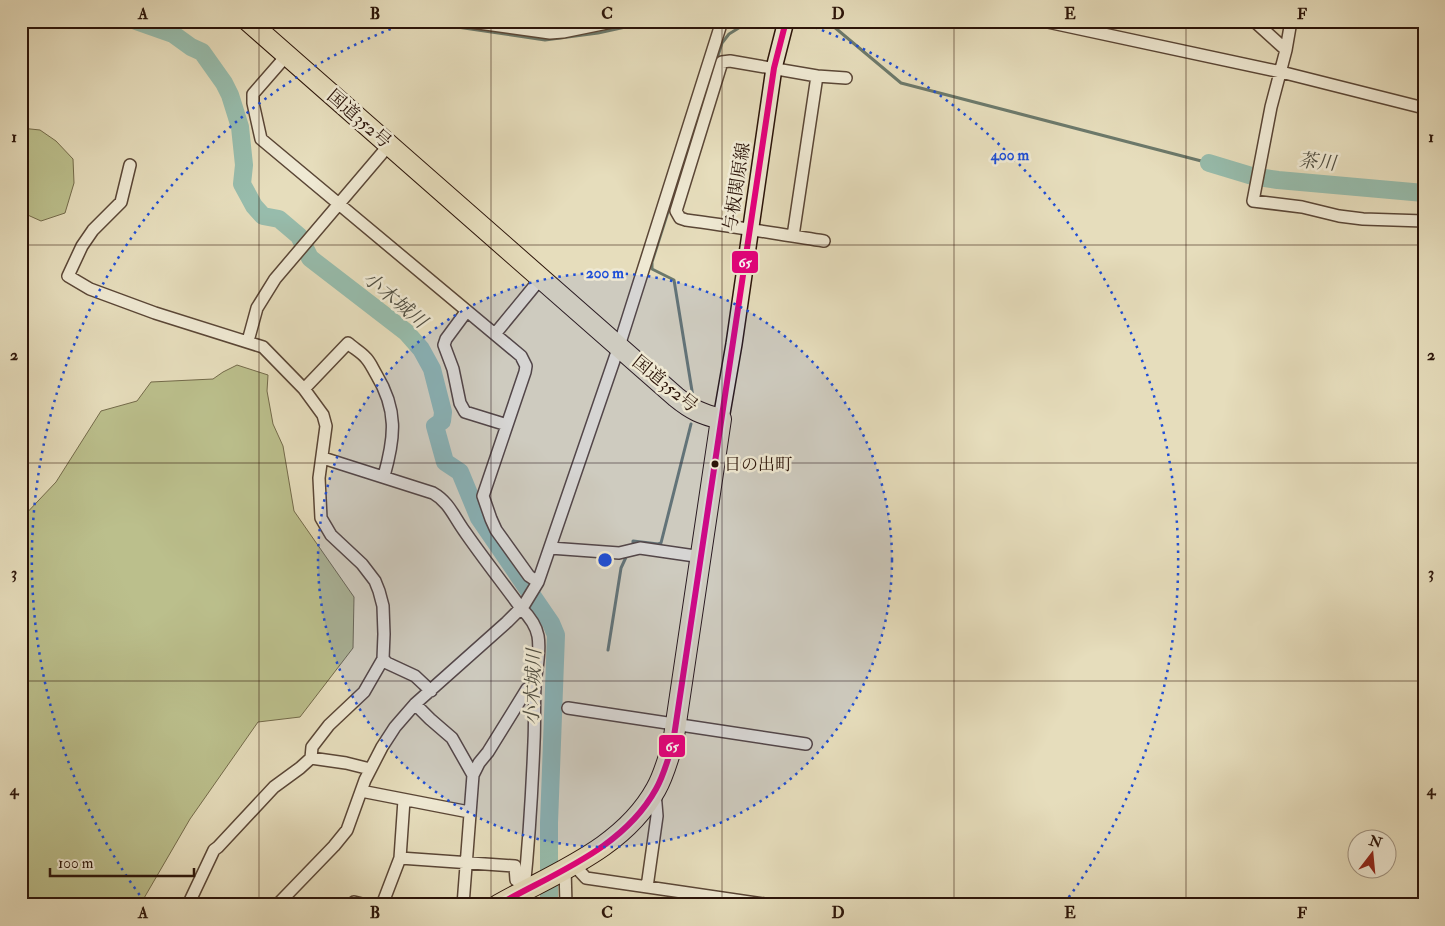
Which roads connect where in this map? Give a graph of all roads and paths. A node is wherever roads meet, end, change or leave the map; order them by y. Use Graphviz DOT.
graph roads {
  1 [pos="248,21"];
  2 [pos="464,21"];
  3 [pos="617,21"];
  4 [pos="722,21"];
  5 [pos="786,21"];
  6 [pos="1043,21"];
  7 [pos="1254,21"];
  8 [pos="1290,21"];
  9 [pos="1286,50"];
  10 [pos="287,56"];
  11 [pos="774,68"];
  12 [pos="1281,72"];
  13 [pos="817,76"];
  14 [pos="846,78"];
  15 [pos="1424,108"];
  16 [pos="389,145"];
  17 [pos="130,165"];
  18 [pos="339,204"];
  19 [pos="1424,221"];
  20 [pos="750,229"];
  21 [pos="793,236"];
  22 [pos="824,241"];
  23 [pos="541,278"];
  24 [pos="466,312"];
  25 [pos="494,334"];
  26 [pos="248,341"];
  27 [pos="619,346"];
  28 [pos="304,389"];
  29 [pos="721,419"];
  30 [pos="507,425"];
  31 [pos="323,458"];
  32 [pos="384,476"];
  33 [pos="550,548"];
  34 [pos="702,557"];
  35 [pos="536,584"];
  36 [pos="522,606"];
  37 [pos="383,659"];
  38 [pos="535,685"];
  39 [pos="431,691"];
  40 [pos="415,704"];
  41 [pos="568,708"];
  42 [pos="676,725"];
  43 [pos="806,744"];
  44 [pos="311,758"];
  45 [pos="370,770"];
  46 [pos="473,775"];
  47 [pos="655,791"];
  48 [pos="361,792"];
  49 [pos="404,800"];
  50 [pos="469,812"];
  51 [pos="400,858"];
  52 [pos="466,862"];
  53 [pos="566,868"];
  54 [pos="523,886"];
  55 [pos="647,887"];
  56 [pos="188,905"];
  57 [pos="277,905"];
  58 [pos="351,905"];
  59 [pos="366,905"];
  60 [pos="382,905"];
  61 [pos="463,905"];
  62 [pos="498,905"];
  63 [pos="566,905"];
  64 [pos="771,905"];
  1 -- 10 [label="highway, 国道352号"];
  2 -- 3 [label="street"];
  4 -- 27 [label="street"];
  5 -- 11 [label="main road, 与板関原線"];
  6 -- 12 [label="street"];
  7 -- 9 [label="street"];
  8 -- 9 [label="street"];
  9 -- 12 [label="street"];
  10 -- 16 [label="highway, 国道352号"];
  10 -- 18 [label="street"];
  11 -- 13 [label="street"];
  11 -- 20 [label="main road, 与板関原線"];
  11 -- 20 [label="street"];
  12 -- 15 [label="street"];
  12 -- 19 [label="street"];
  13 -- 14 [label="street"];
  13 -- 21 [label="street"];
  16 -- 18 [label="street"];
  16 -- 23 [label="highway, 国道352号"];
  17 -- 26 [label="street"];
  18 -- 24 [label="street"];
  18 -- 26 [label="street"];
  20 -- 21 [label="street"];
  20 -- 29 [label="main road, 与板関原線"];
  21 -- 22 [label="street"];
  23 -- 25 [label="street"];
  23 -- 27 [label="highway, 国道352号"];
  24 -- 25 [label="street"];
  24 -- 30 [label="street"];
  25 -- 30 [label="street"];
  26 -- 28 [label="street"];
  27 -- 29 [label="highway, 国道352号"];
  27 -- 33 [label="street"];
  28 -- 31 [label="street"];
  28 -- 32 [label="street"];
  29 -- 34 [label="highway"];
  30 -- 35 [label="street"];
  31 -- 32 [label="street"];
  31 -- 37 [label="street"];
  32 -- 36 [label="street"];
  33 -- 34 [label="street"];
  33 -- 35 [label="street"];
  34 -- 42 [label="highway"];
  35 -- 36 [label="street"];
  36 -- 38 [label="street"];
  36 -- 39 [label="street"];
  37 -- 39 [label="street"];
  37 -- 44 [label="street"];
  38 -- 46 [label="street"];
  38 -- 54 [label="street"];
  39 -- 40 [label="street"];
  40 -- 45 [label="street"];
  40 -- 46 [label="street"];
  41 -- 42 [label="street"];
  42 -- 43 [label="street"];
  42 -- 47 [label="highway"];
  44 -- 45 [label="street"];
  44 -- 56 [label="street"];
  45 -- 48 [label="street"];
  46 -- 50 [label="street"];
  47 -- 53 [label="highway"];
  47 -- 55 [label="street"];
  48 -- 49 [label="street"];
  48 -- 57 [label="street"];
  49 -- 50 [label="street"];
  49 -- 51 [label="street"];
  50 -- 52 [label="street"];
  51 -- 52 [label="street"];
  51 -- 60 [label="street"];
  52 -- 54 [label="street"];
  52 -- 61 [label="street"];
  53 -- 54 [label="highway"];
  53 -- 55 [label="street"];
  53 -- 63 [label="street"];
  54 -- 62 [label="highway"];
  55 -- 64 [label="street"];
  58 -- 59 [label="street"];
}
